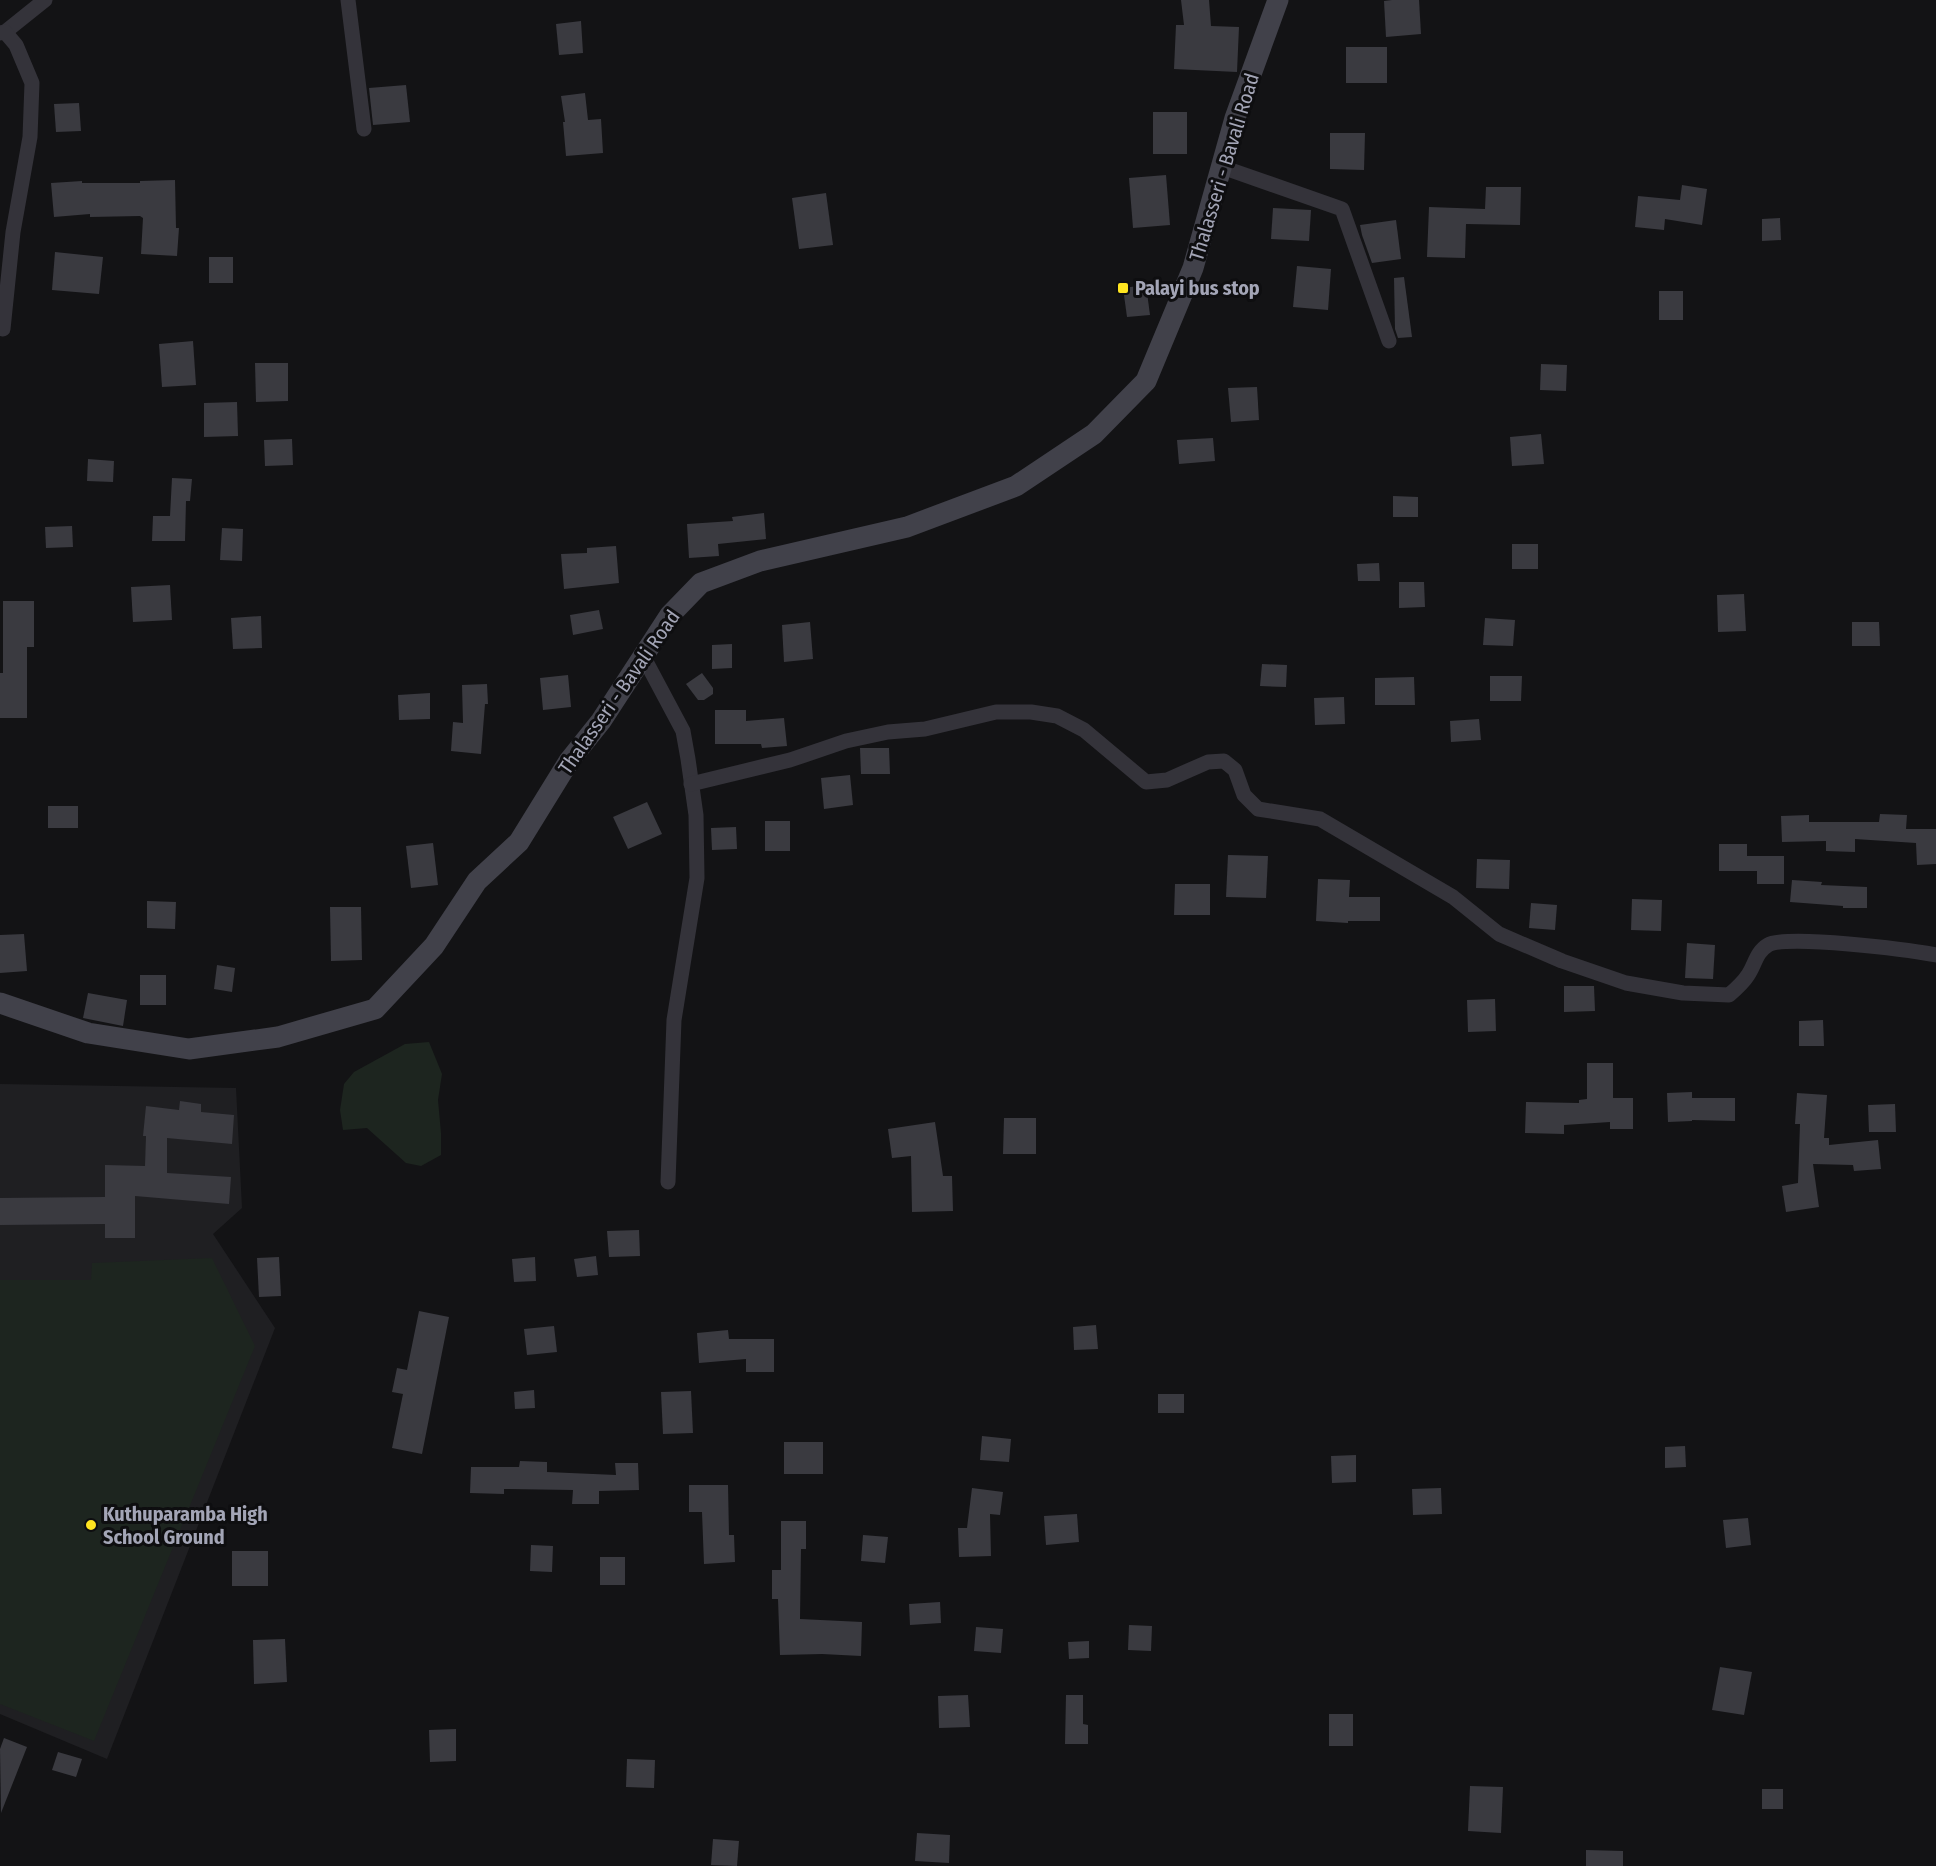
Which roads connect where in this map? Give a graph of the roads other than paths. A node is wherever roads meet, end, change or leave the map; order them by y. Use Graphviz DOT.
graph roads {
  1 [pos="45,0"];
  2 [pos="348,0"];
  3 [pos="1278,0"];
  4 [pos="2,32"];
  5 [pos="364,129"];
  6 [pos="1222,166"];
  7 [pos="3,329"];
  8 [pos="1389,341"];
  9 [pos="643,656"];
  10 [pos="692,784"];
  11 [pos="1936,955"];
  12 [pos="0,1003"];
  13 [pos="668,1182"];
  1 -- 4 [label="street"];
  2 -- 5 [label="street"];
  3 -- 6 [label="main road, Thalasseri - Bavali Road"];
  4 -- 7 [label="street"];
  6 -- 8 [label="street"];
  6 -- 9 [label="main road, Thalasseri - Bavali Road"];
  9 -- 10 [label="street"];
  9 -- 12 [label="main road, Thalasseri - Bavali Road"];
  10 -- 11 [label="street"];
  10 -- 13 [label="street"];
}
